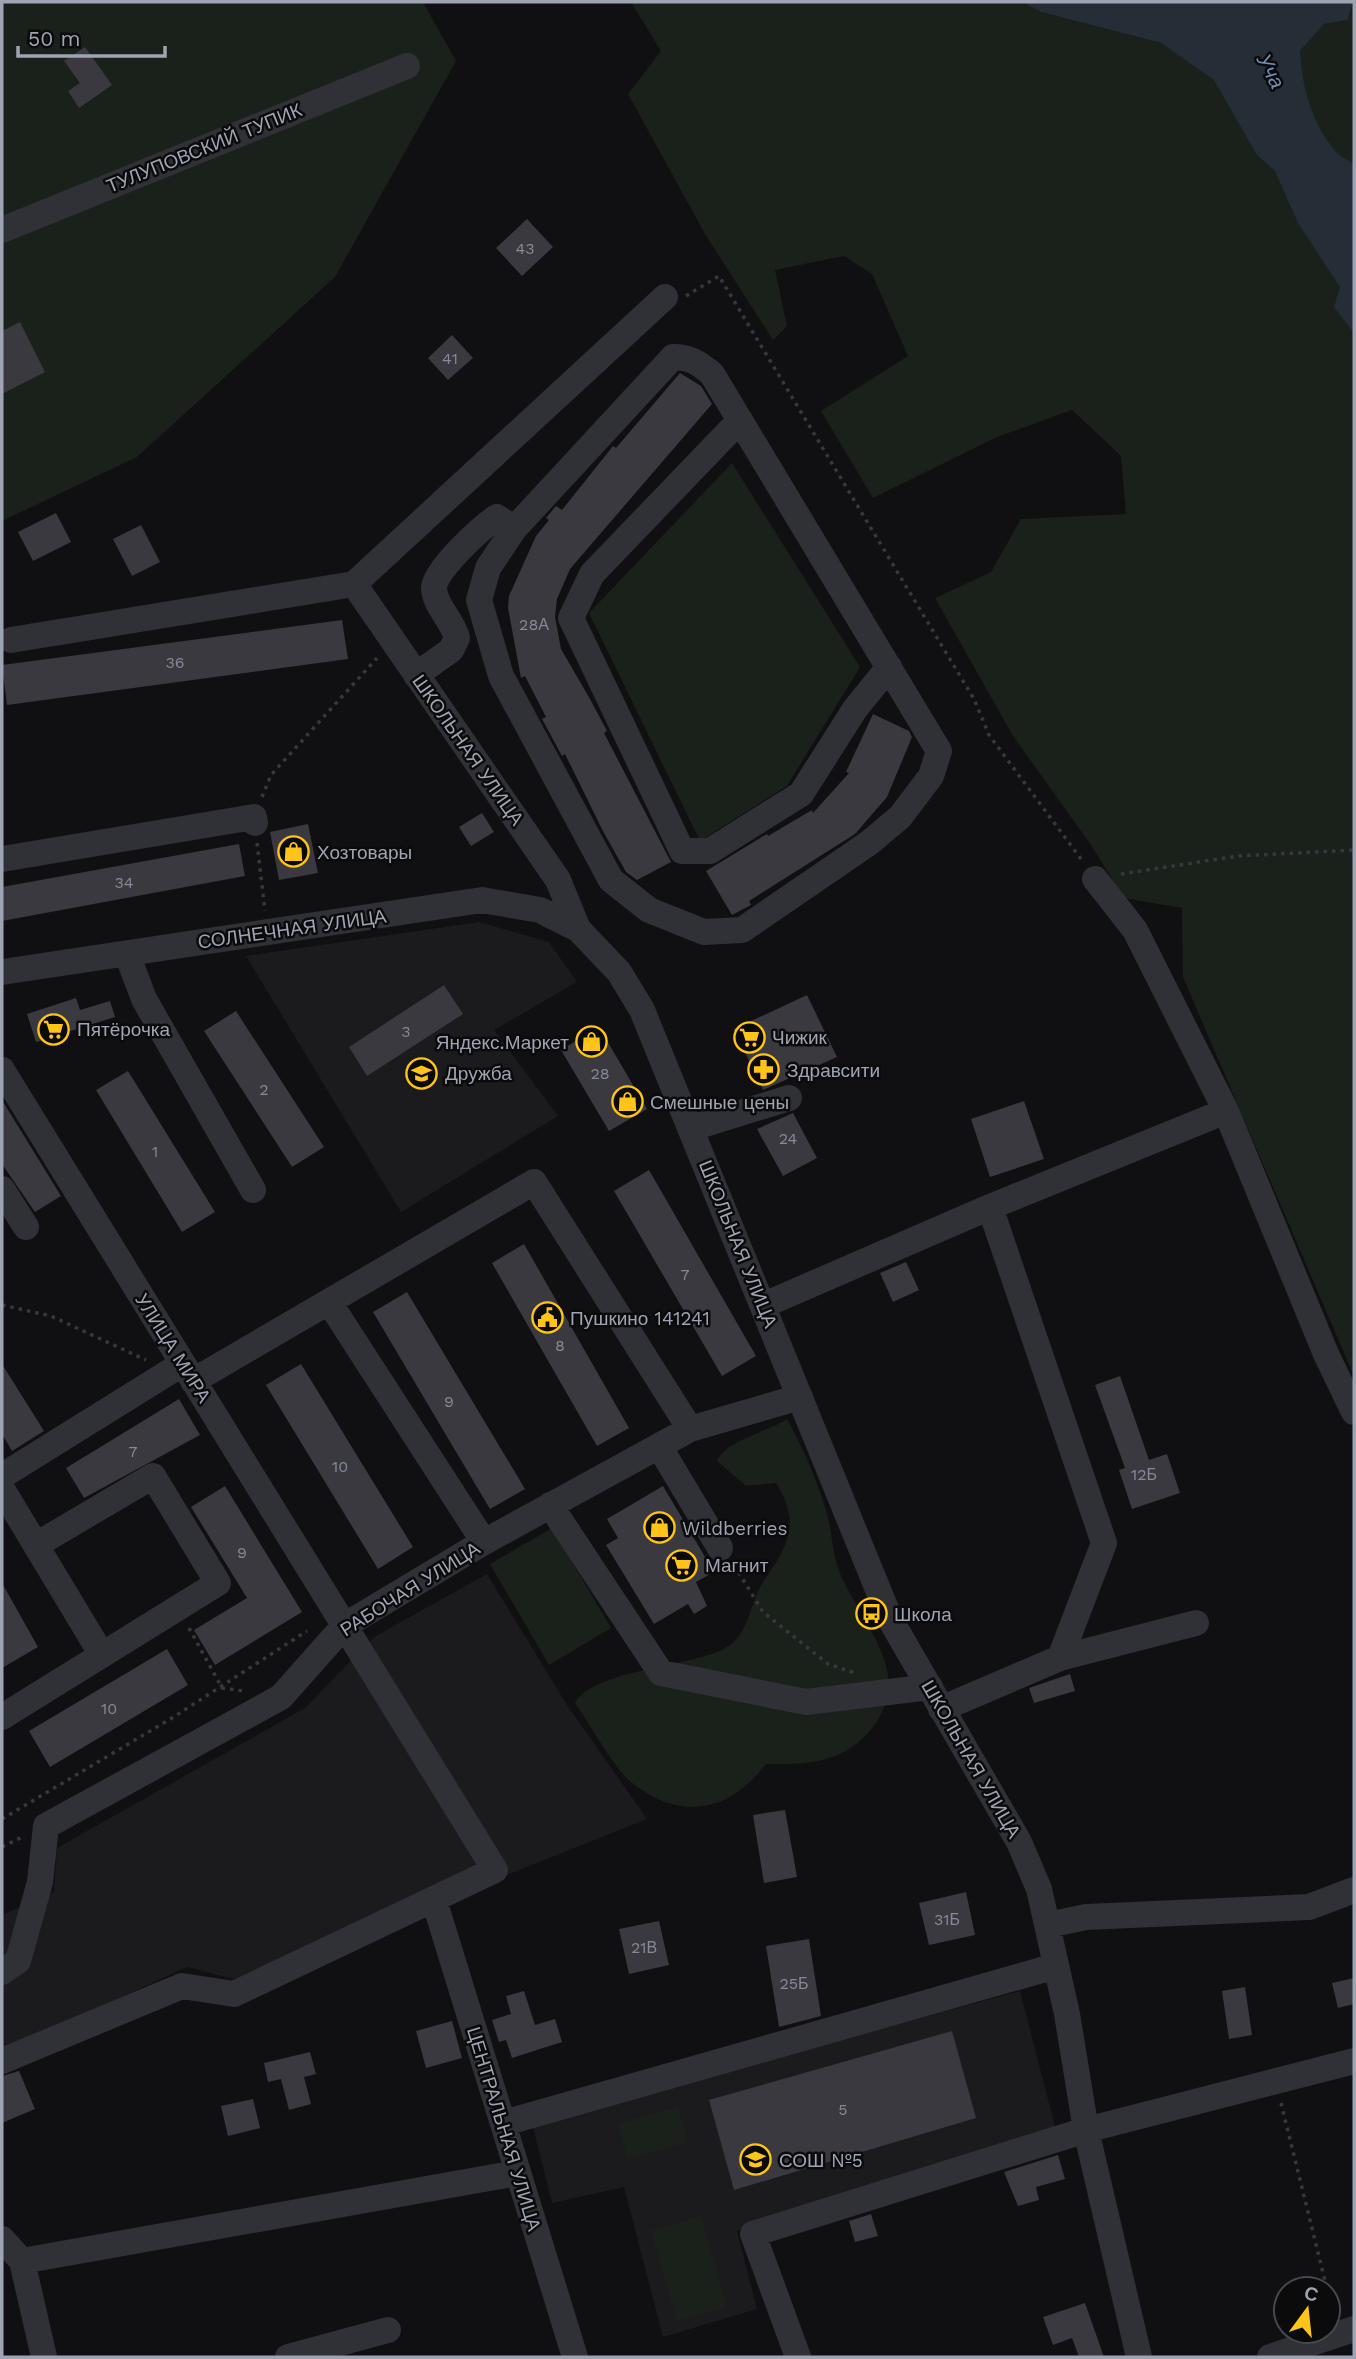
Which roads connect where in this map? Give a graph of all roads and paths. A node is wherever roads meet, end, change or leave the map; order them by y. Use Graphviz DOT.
graph roads {
  1 [pos="407,66"];
  2 [pos="2,230"];
  3 [pos="665,297"];
  4 [pos="740,420"];
  5 [pos="514,529"];
  6 [pos="354,584"];
  7 [pos="10,640"];
  8 [pos="394,642"];
  9 [pos="889,667"];
  10 [pos="416,675"];
  11 [pos="255,820"];
  12 [pos="1354,850"];
  13 [pos="2,859"];
  14 [pos="1095,879"];
  15 [pos="578,929"];
  16 [pos="268,932"];
  17 [pos="127,954"];
  18 [pos="2,972"];
  19 [pos="2,1070"];
  20 [pos="789,1098"];
  21 [pos="1226,1111"];
  22 [pos="692,1128"];
  23 [pos="2,1189"];
  24 [pos="253,1190"];
  25 [pos="990,1207"];
  26 [pos="26,1227"];
  27 [pos="329,1301"];
  28 [pos="2,1304"];
  29 [pos="764,1305"];
  30 [pos="182,1372"];
  31 [pos="800,1397"];
  32 [pos="1354,1412"];
  33 [pos="690,1429"];
  34 [pos="659,1446"];
  35 [pos="3,1492"];
  36 [pos="550,1505"];
  37 [pos="484,1542"];
  38 [pos="36,1545"];
  39 [pos="720,1548"];
  40 [pos="177,1608"];
  41 [pos="1196,1623"];
  42 [pos="344,1626"];
  43 [pos="102,1655"];
  44 [pos="1060,1657"];
  45 [pos="858,1675"];
  46 [pos="246,1691"];
  47 [pos="936,1698"];
  48 [pos="2,1717"];
  49 [pos="1354,1890"];
  50 [pos="434,1900"];
  51 [pos="1048,1925"];
  52 [pos="1056,1966"];
  53 [pos="2,1972"];
  54 [pos="2,2061"];
  55 [pos="1354,2061"];
  56 [pos="1275,2081"];
  57 [pos="504,2123"];
  58 [pos="1086,2130"];
  59 [pos="517,2174"];
  60 [pos="2,2239"];
  61 [pos="22,2261"];
  62 [pos="1324,2275"];
  63 [pos="1354,2329"];
  64 [pos="388,2330"];
  65 [pos="44,2357"];
  66 [pos="288,2357"];
  67 [pos="575,2357"];
  68 [pos="798,2357"];
  69 [pos="1139,2357"];
  70 [pos="1270,2357"];
  1 -- 2 [label="street, ТУЛУПОВСКИЙ ТУПИК"];
  3 -- 6 [label="street"];
  3 -- 14 [label="path"];
  4 -- 5 [label="street"];
  4 -- 9 [label="street"];
  4 -- 9 [label="street"];
  5 -- 9 [label="street"];
  5 -- 10 [label="street"];
  6 -- 7 [label="street"];
  6 -- 8 [label="street, ШКОЛЬНАЯ УЛИЦА"];
  8 -- 10 [label="street, ШКОЛЬНАЯ УЛИЦА"];
  8 -- 11 [label="path"];
  10 -- 15 [label="street, ШКОЛЬНАЯ УЛИЦА"];
  11 -- 13 [label="street"];
  11 -- 16 [label="path"];
  12 -- 14 [label="path"];
  14 -- 21 [label="street"];
  15 -- 16 [label="street, СОЛНЕЧНАЯ УЛИЦА"];
  15 -- 22 [label="street, ШКОЛЬНАЯ УЛИЦА"];
  16 -- 17 [label="street, СОЛНЕЧНАЯ УЛИЦА"];
  17 -- 18 [label="street, СОЛНЕЧНАЯ УЛИЦА"];
  17 -- 24 [label="street"];
  19 -- 30 [label="street, УЛИЦА МИРА"];
  20 -- 22 [label="street"];
  21 -- 25 [label="street"];
  21 -- 32 [label="street"];
  22 -- 29 [label="street, ШКОЛЬНАЯ УЛИЦА"];
  23 -- 26 [label="street"];
  25 -- 29 [label="street"];
  25 -- 44 [label="street"];
  27 -- 30 [label="street"];
  27 -- 33 [label="street"];
  27 -- 37 [label="street"];
  28 -- 30 [label="path"];
  29 -- 31 [label="street, ШКОЛЬНАЯ УЛИЦА"];
  30 -- 35 [label="street"];
  30 -- 42 [label="street, УЛИЦА МИРА"];
  31 -- 33 [label="street, РАБОЧАЯ УЛИЦА"];
  31 -- 47 [label="street, ШКОЛЬНАЯ УЛИЦА"];
  33 -- 34 [label="street, РАБОЧАЯ УЛИЦА"];
  34 -- 36 [label="street, РАБОЧАЯ УЛИЦА"];
  34 -- 39 [label="street"];
  35 -- 38 [label="street"];
  36 -- 37 [label="street, РАБОЧАЯ УЛИЦА"];
  36 -- 47 [label="street"];
  37 -- 42 [label="street, РАБОЧАЯ УЛИЦА"];
  38 -- 40 [label="street"];
  38 -- 43 [label="street"];
  39 -- 45 [label="path"];
  40 -- 43 [label="street"];
  40 -- 46 [label="path"];
  41 -- 44 [label="street"];
  42 -- 50 [label="street, УЛИЦА МИРА"];
  42 -- 53 [label="street, РАБОЧАЯ УЛИЦА"];
  43 -- 48 [label="street"];
  44 -- 47 [label="street"];
  47 -- 51 [label="street, ШКОЛЬНАЯ УЛИЦА"];
  49 -- 51 [label="street"];
  50 -- 54 [label="street"];
  50 -- 57 [label="street, ЦЕНТРАЛЬНАЯ УЛИЦА"];
  51 -- 52 [label="street, ШКОЛЬНАЯ УЛИЦА"];
  52 -- 57 [label="street"];
  52 -- 58 [label="street, ШКОЛЬНАЯ УЛИЦА"];
  55 -- 56 [label="street"];
  56 -- 58 [label="street"];
  56 -- 62 [label="path"];
  57 -- 59 [label="street, ЦЕНТРАЛЬНАЯ УЛИЦА"];
  58 -- 68 [label="street"];
  58 -- 69 [label="street, ШКОЛЬНАЯ УЛИЦА"];
  59 -- 61 [label="street"];
  59 -- 67 [label="street, ЦЕНТРАЛЬНАЯ УЛИЦА"];
  60 -- 61 [label="street"];
  61 -- 65 [label="street"];
  63 -- 70 [label="street"];
  64 -- 66 [label="street"];
}
